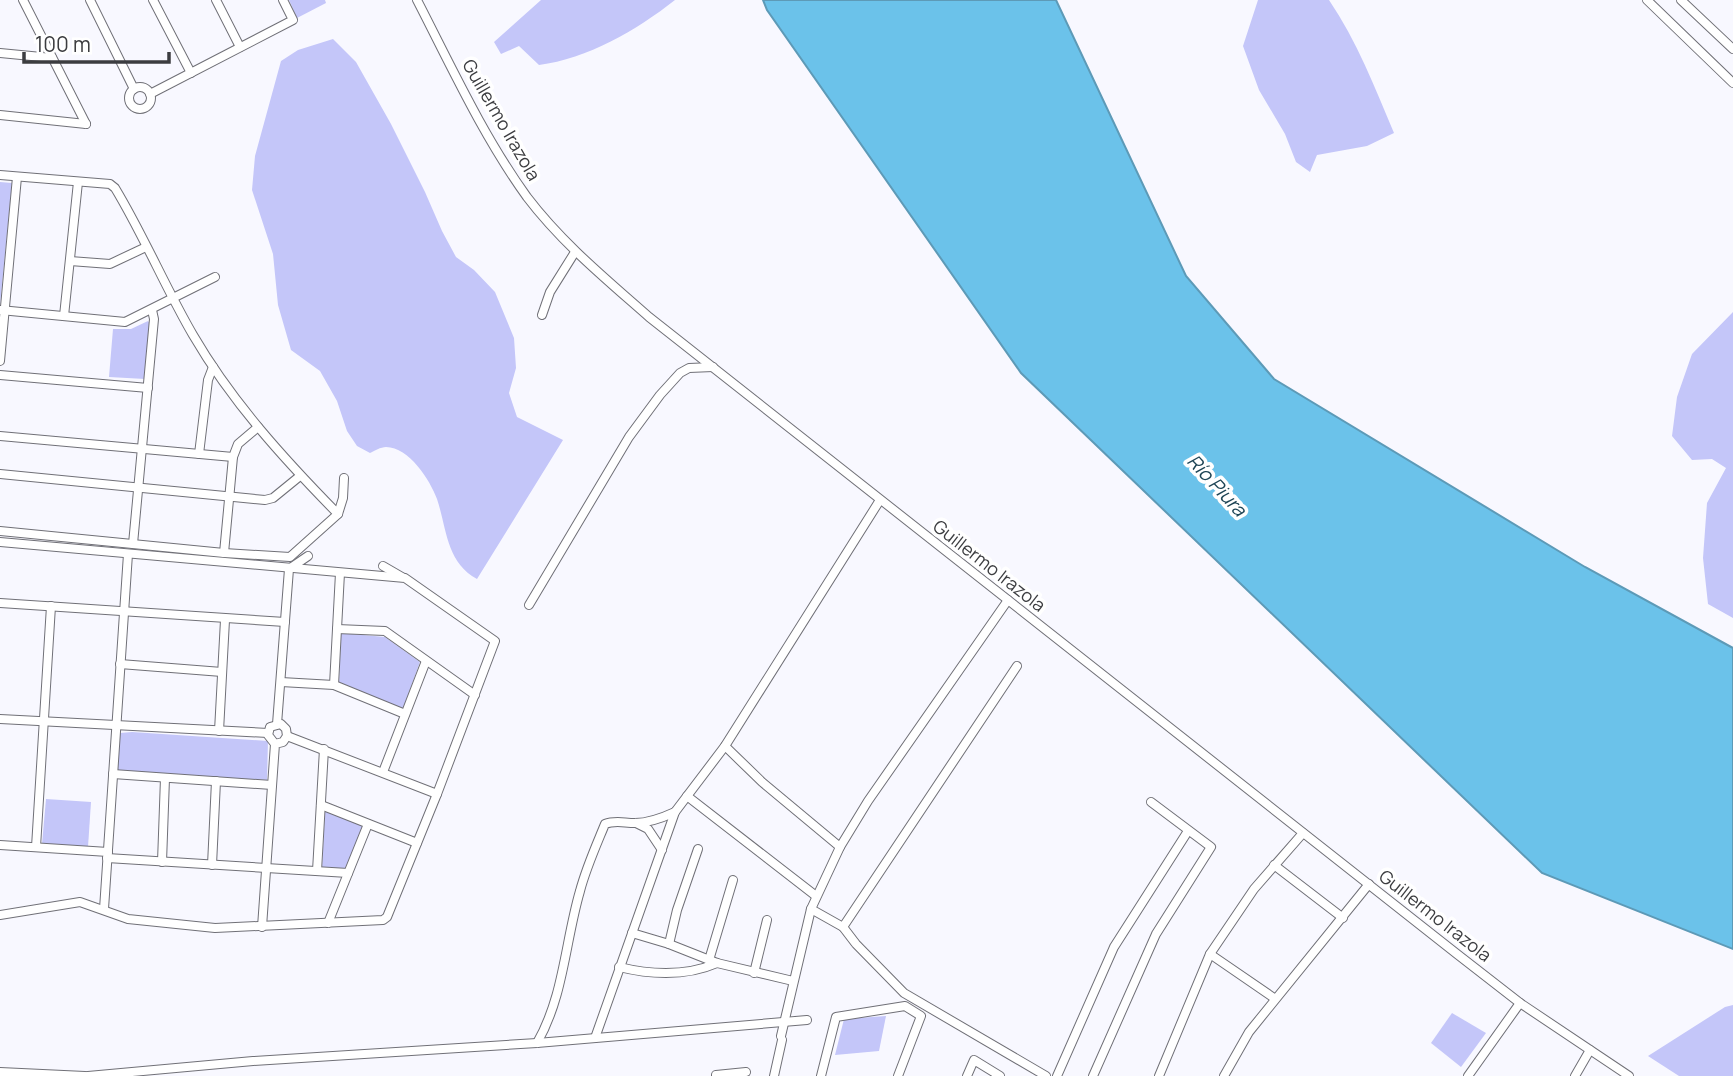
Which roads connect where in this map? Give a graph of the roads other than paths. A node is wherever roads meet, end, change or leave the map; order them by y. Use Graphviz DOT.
graph roads {
  1 [pos="23,0"];
  2 [pos="90,0"];
  3 [pos="153,0"];
  4 [pos="216,0"];
  5 [pos="283,0"];
  6 [pos="417,0"];
  7 [pos="1647,0"];
  8 [pos="1681,0"];
  9 [pos="240,47"];
  10 [pos="1733,48"];
  11 [pos="0,52"];
  12 [pos="52,58"];
  13 [pos="191,73"];
  14 [pos="1733,83"];
  15 [pos="134,89"];
  16 [pos="150,94"];
  17 [pos="0,115"];
  18 [pos="0,175"];
  19 [pos="17,177"];
  20 [pos="78,182"];
  21 [pos="146,247"];
  22 [pos="575,252"];
  23 [pos="70,261"];
  24 [pos="215,277"];
  25 [pos="172,299"];
  26 [pos="2,310"];
  27 [pos="152,310"];
  28 [pos="542,315"];
  29 [pos="64,316"];
  30 [pos="0,361"];
  31 [pos="213,367"];
  32 [pos="713,368"];
  33 [pos="0,375"];
  34 [pos="148,388"];
  35 [pos="258,427"];
  36 [pos="0,436"];
  37 [pos="142,448"];
  38 [pos="199,454"];
  39 [pos="233,457"];
  40 [pos="0,474"];
  41 [pos="300,475"];
  42 [pos="344,478"];
  43 [pos="139,488"];
  44 [pos="230,497"];
  45 [pos="880,500"];
  46 [pos="338,514"];
  47 [pos="0,531"];
  48 [pos="0,542"];
  49 [pos="133,544"];
  50 [pos="224,553"];
  51 [pos="128,554"];
  52 [pos="308,556"];
  53 [pos="383,566"];
  54 [pos="289,569"];
  55 [pos="340,573"];
  56 [pos="405,579"];
  57 [pos="1008,600"];
  58 [pos="0,603"];
  59 [pos="51,606"];
  60 [pos="529,606"];
  61 [pos="124,610"];
  62 [pos="225,620"];
  63 [pos="285,622"];
  64 [pos="337,629"];
  65 [pos="426,661"];
  66 [pos="120,664"];
  67 [pos="1017,666"];
  68 [pos="222,672"];
  69 [pos="281,682"];
  70 [pos="334,685"];
  71 [pos="475,695"];
  72 [pos="405,714"];
  73 [pos="0,719"];
  74 [pos="44,721"];
  75 [pos="277,724"];
  76 [pos="116,726"];
  77 [pos="219,731"];
  78 [pos="268,733"];
  79 [pos="287,736"];
  80 [pos="275,744"];
  81 [pos="725,746"];
  82 [pos="324,749"];
  83 [pos="383,772"];
  84 [pos="113,774"];
  85 [pos="165,778"];
  86 [pos="216,781"];
  87 [pos="272,785"];
  88 [pos="437,794"];
  89 [pos="687,796"];
  90 [pos="1151,803"];
  91 [pos="321,805"];
  92 [pos="675,812"];
  93 [pos="636,823"];
  94 [pos="368,824"];
  95 [pos="1188,831"];
  96 [pos="1303,832"];
  97 [pos="417,843"];
  98 [pos="0,845"];
  99 [pos="36,846"];
  100 [pos="840,847"];
  101 [pos="698,849"];
  102 [pos="662,850"];
  103 [pos="108,855"];
  104 [pos="162,862"];
  105 [pos="212,865"];
  106 [pos="1274,865"];
  107 [pos="267,868"];
  108 [pos="317,871"];
  109 [pos="348,873"];
  110 [pos="733,880"];
  111 [pos="1369,884"];
  112 [pos="816,896"];
  113 [pos="104,909"];
  114 [pos="811,909"];
  115 [pos="0,915"];
  116 [pos="1343,918"];
  117 [pos="767,920"];
  118 [pos="328,923"];
  119 [pos="262,926"];
  120 [pos="843,927"];
  121 [pos="632,933"];
  122 [pos="669,944"];
  123 [pos="1210,954"];
  124 [pos="713,961"];
  125 [pos="619,967"];
  126 [pos="754,973"];
  127 [pos="793,981"];
  128 [pos="1274,998"];
  129 [pos="1520,1003"];
  130 [pos="807,1020"];
  131 [pos="783,1022"];
  132 [pos="595,1038"];
  133 [pos="537,1043"];
  134 [pos="1590,1050"];
  135 [pos="0,1072"];
  136 [pos="746,1072"];
  137 [pos="86,1076"];
  138 [pos="100,1076"];
  139 [pos="707,1076"];
  140 [pos="716,1076"];
  141 [pos="774,1076"];
  142 [pos="821,1076"];
  143 [pos="898,1076"];
  144 [pos="967,1076"];
  145 [pos="1000,1076"];
  146 [pos="1046,1076"];
  147 [pos="1057,1076"];
  148 [pos="1093,1076"];
  149 [pos="1159,1076"];
  150 [pos="1224,1076"];
  151 [pos="1468,1076"];
  152 [pos="1575,1076"];
  153 [pos="1629,1076"];
  1 -- 12 [label="street"];
  2 -- 15 [label="street"];
  3 -- 13 [label="street"];
  4 -- 9 [label="street"];
  5 -- 9 [label="street"];
  6 -- 22 [label="street, Guillermo Irazola"];
  7 -- 14 [label="street"];
  8 -- 10 [label="street"];
  9 -- 13 [label="street"];
  11 -- 12 [label="street"];
  12 -- 17 [label="street"];
  13 -- 16 [label="street"];
  15 -- 16 [label="street"];
  15 -- 16 [label="street"];
  18 -- 19 [label="street"];
  19 -- 20 [label="street"];
  19 -- 26 [label="street"];
  20 -- 21 [label="street"];
  20 -- 23 [label="street"];
  21 -- 23 [label="street"];
  21 -- 25 [label="street"];
  22 -- 28 [label="street"];
  22 -- 32 [label="street, Guillermo Irazola"];
  23 -- 29 [label="street"];
  24 -- 25 [label="street"];
  25 -- 27 [label="street"];
  25 -- 31 [label="street"];
  26 -- 29 [label="street"];
  26 -- 30 [label="street"];
  27 -- 29 [label="street"];
  27 -- 34 [label="street"];
  31 -- 35 [label="street"];
  31 -- 38 [label="street"];
  32 -- 45 [label="street, Guillermo Irazola"];
  32 -- 60 [label="street"];
  33 -- 34 [label="street"];
  34 -- 37 [label="street"];
  35 -- 39 [label="street"];
  35 -- 41 [label="street"];
  36 -- 37 [label="street"];
  37 -- 38 [label="street"];
  37 -- 43 [label="street"];
  38 -- 39 [label="street"];
  39 -- 44 [label="street"];
  40 -- 43 [label="street"];
  41 -- 44 [label="street"];
  41 -- 46 [label="street"];
  42 -- 46 [label="street"];
  43 -- 44 [label="street"];
  43 -- 49 [label="street"];
  44 -- 50 [label="street"];
  45 -- 57 [label="street, Guillermo Irazola"];
  45 -- 81 [label="street"];
  46 -- 50 [label="street"];
  47 -- 49 [label="street"];
  48 -- 51 [label="street"];
  49 -- 50 [label="street"];
  51 -- 54 [label="street"];
  51 -- 61 [label="street"];
  52 -- 54 [label="street"];
  53 -- 56 [label="street"];
  54 -- 55 [label="street"];
  54 -- 63 [label="street"];
  55 -- 56 [label="street"];
  55 -- 64 [label="street"];
  56 -- 71 [label="street"];
  57 -- 96 [label="street, Guillermo Irazola"];
  57 -- 100 [label="street"];
  58 -- 59 [label="street"];
  59 -- 61 [label="street"];
  59 -- 74 [label="street"];
  61 -- 62 [label="street"];
  61 -- 66 [label="street"];
  62 -- 63 [label="street"];
  62 -- 68 [label="street"];
  63 -- 69 [label="street"];
  64 -- 65 [label="street"];
  64 -- 70 [label="street"];
  65 -- 71 [label="street"];
  65 -- 72 [label="street"];
  66 -- 68 [label="street"];
  66 -- 76 [label="street"];
  67 -- 120 [label="street"];
  68 -- 77 [label="street"];
  69 -- 70 [label="street"];
  69 -- 75 [label="street"];
  70 -- 72 [label="street"];
  71 -- 88 [label="street"];
  72 -- 83 [label="street"];
  73 -- 74 [label="street"];
  74 -- 76 [label="street"];
  74 -- 99 [label="street"];
  75 -- 78 [label="street"];
  75 -- 79 [label="street"];
  76 -- 77 [label="street"];
  76 -- 84 [label="street"];
  77 -- 78 [label="street"];
  78 -- 80 [label="street"];
  79 -- 80 [label="street"];
  79 -- 82 [label="street"];
  80 -- 87 [label="street"];
  81 -- 89 [label="street"];
  81 -- 100 [label="street"];
  82 -- 83 [label="street"];
  82 -- 91 [label="street"];
  83 -- 88 [label="street"];
  84 -- 85 [label="street"];
  84 -- 103 [label="street"];
  85 -- 86 [label="street"];
  85 -- 104 [label="street"];
  86 -- 87 [label="street"];
  86 -- 105 [label="street"];
  87 -- 107 [label="street"];
  88 -- 97 [label="street"];
  89 -- 92 [label="street"];
  89 -- 112 [label="street"];
  90 -- 95 [label="street"];
  91 -- 94 [label="street"];
  91 -- 108 [label="street"];
  92 -- 93 [label="street"];
  92 -- 102 [label="street"];
  93 -- 102 [label="street"];
  93 -- 133 [label="street"];
  94 -- 97 [label="street"];
  94 -- 109 [label="street"];
  95 -- 147 [label="street"];
  95 -- 148 [label="street"];
  96 -- 106 [label="street"];
  96 -- 111 [label="street, Guillermo Irazola"];
  97 -- 118 [label="street"];
  98 -- 99 [label="street"];
  99 -- 103 [label="street"];
  100 -- 112 [label="street"];
  101 -- 122 [label="street"];
  102 -- 121 [label="street"];
  103 -- 104 [label="street"];
  103 -- 113 [label="street"];
  104 -- 105 [label="street"];
  105 -- 107 [label="street"];
  106 -- 116 [label="street"];
  106 -- 123 [label="street"];
  107 -- 108 [label="street"];
  107 -- 119 [label="street"];
  108 -- 109 [label="street"];
  109 -- 118 [label="street"];
  110 -- 124 [label="street"];
  111 -- 116 [label="street"];
  111 -- 129 [label="street, Guillermo Irazola"];
  112 -- 114 [label="street"];
  113 -- 115 [label="street"];
  113 -- 119 [label="street"];
  114 -- 120 [label="street"];
  114 -- 127 [label="street"];
  116 -- 128 [label="street"];
  117 -- 126 [label="street"];
  118 -- 119 [label="street"];
  120 -- 146 [label="street"];
  121 -- 122 [label="street"];
  121 -- 125 [label="street"];
  122 -- 124 [label="street"];
  123 -- 128 [label="street"];
  123 -- 149 [label="street"];
  124 -- 125 [label="street"];
  124 -- 126 [label="street"];
  125 -- 132 [label="street"];
  126 -- 127 [label="street"];
  127 -- 131 [label="street"];
  128 -- 150 [label="street"];
  129 -- 134 [label="street, Guillermo Irazola"];
  129 -- 151 [label="street"];
  130 -- 131 [label="street"];
  131 -- 132 [label="street"];
  131 -- 141 [label="street"];
  132 -- 133 [label="street"];
  133 -- 138 [label="street"];
  134 -- 152 [label="street"];
  134 -- 153 [label="street, Guillermo Irazola"];
  135 -- 137 [label="street"];
  136 -- 140 [label="street"];
  137 -- 138 [label="street"];
  139 -- 140 [label="street"];
  142 -- 143 [label="street"];
  144 -- 145 [label="street"];
}
